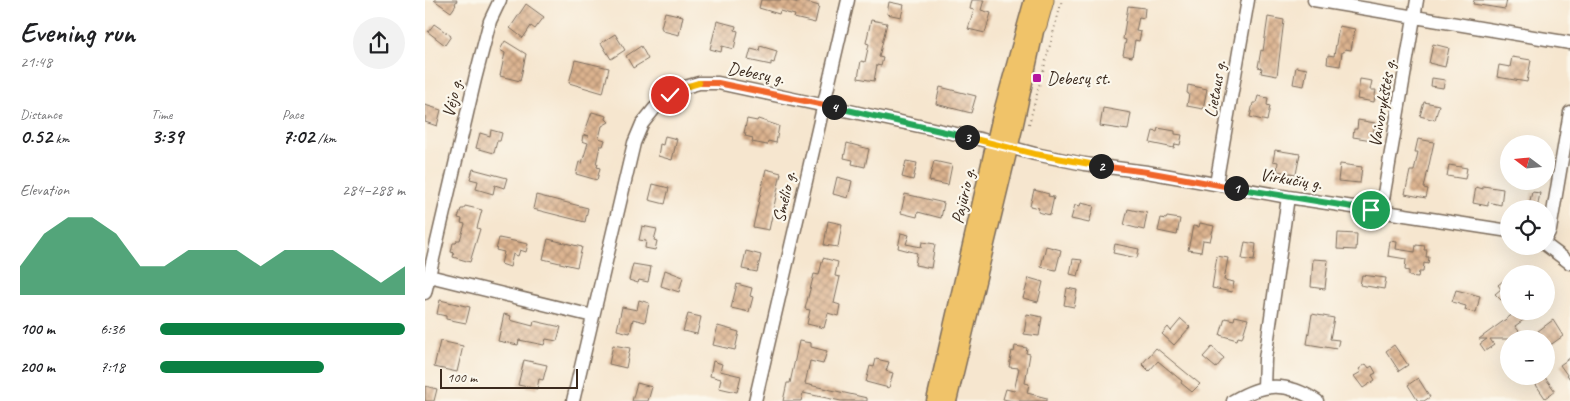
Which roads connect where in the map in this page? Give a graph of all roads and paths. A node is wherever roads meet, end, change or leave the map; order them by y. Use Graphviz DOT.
graph roads {
  1 [pos="500,0"];
  2 [pos="848,0"];
  3 [pos="1033,0"];
  4 [pos="1040,0"];
  5 [pos="1044,0"];
  6 [pos="1062,0"];
  7 [pos="1249,0"];
  8 [pos="1314,0"];
  9 [pos="1417,0"];
  10 [pos="1414,18"];
  11 [pos="1037,25"];
  12 [pos="1570,43"];
  13 [pos="823,105"];
  14 [pos="1570,112"];
  15 [pos="1027,132"];
  16 [pos="1002,146"];
  17 [pos="1216,184"];
  18 [pos="1288,197"];
  19 [pos="1555,200"];
  20 [pos="1381,211"];
  21 [pos="1500,230"];
  22 [pos="1555,252"];
  23 [pos="1570,264"];
  24 [pos="429,276"];
  25 [pos="425,293"];
  26 [pos="593,316"];
  27 [pos="1264,387"];
  28 [pos="573,401"];
  29 [pos="755,401"];
  30 [pos="935,401"];
  31 [pos="947,401"];
  32 [pos="1233,401"];
  33 [pos="1317,401"];
  1 -- 24 [label="street, Vėjo g."];
  2 -- 13 [label="street, Smėlio g."];
  3 -- 16 [label="main road, Pajūrio g."];
  4 -- 11 [label="main road, Pajūrio g."];
  5 -- 11 [label="highway"];
  6 -- 15 [label="path"];
  7 -- 17 [label="street, Lietaus g."];
  8 -- 10 [label="street"];
  9 -- 10 [label="street, Vaivorykštės g."];
  10 -- 12 [label="street"];
  10 -- 20 [label="street, Vaivorykštės g."];
  11 -- 16 [label="main road, Pajūrio g."];
  13 -- 16 [label="street, Debesų g."];
  13 -- 26 [label="street, Debesų g."];
  13 -- 29 [label="street, Smėlio g."];
  14 -- 19 [label="street"];
  16 -- 17 [label="street, Virkučių g."];
  16 -- 30 [label="main road, Pajūrio g."];
  16 -- 31 [label="main road, Pajūrio g."];
  17 -- 18 [label="street, Virkučių g."];
  18 -- 20 [label="street, Virkučių g."];
  18 -- 27 [label="street"];
  20 -- 21 [label="street, Virkučių g."];
  22 -- 23 [label="street"];
  24 -- 25 [label="street, Vėjo g."];
  24 -- 26 [label="street"];
  26 -- 28 [label="street, Debesų g."];
  27 -- 32 [label="street"];
  27 -- 33 [label="street"];
}
